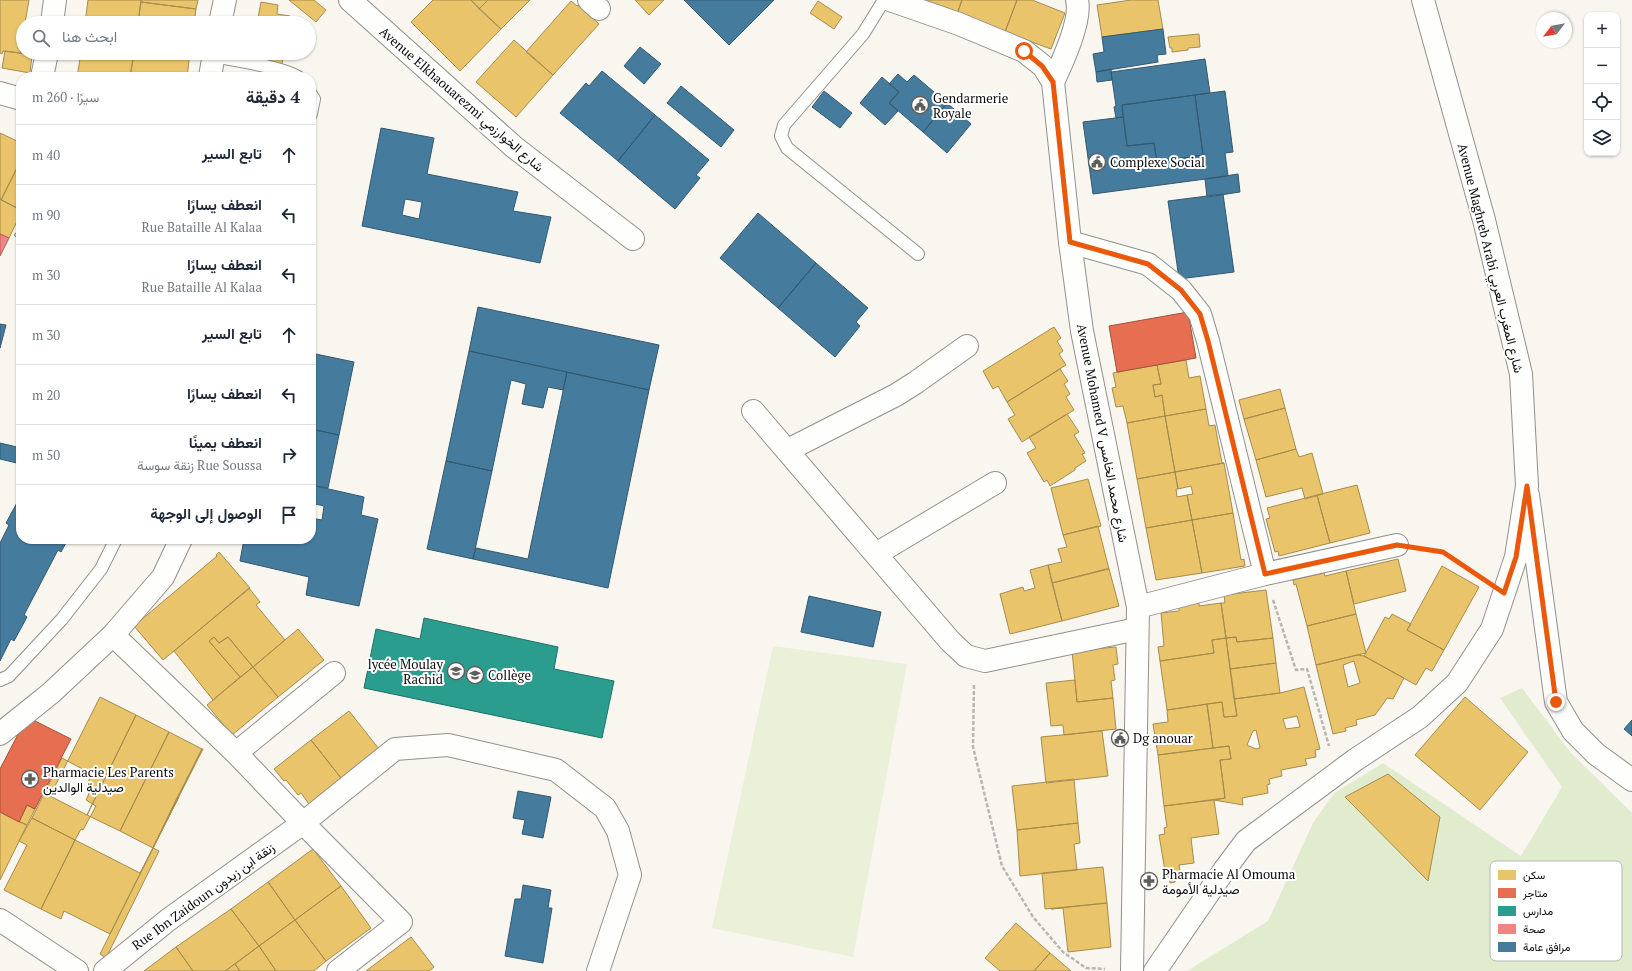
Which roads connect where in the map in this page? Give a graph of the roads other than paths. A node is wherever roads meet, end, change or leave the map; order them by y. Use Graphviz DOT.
graph roads {
  1 [pos="55,0"];
  2 [pos="225,0"];
  3 [pos="350,0"];
  4 [pos="884,0"];
  5 [pos="890,0"];
  6 [pos="1077,0"];
  7 [pos="1423,0"];
  8 [pos="53,16"];
  9 [pos="222,16"];
  10 [pos="46,60"];
  11 [pos="213,62"];
  12 [pos="43,72"];
  13 [pos="285,72"];
  14 [pos="1053,82"];
  15 [pos="0,93"];
  16 [pos="16,98"];
  17 [pos="633,239"];
  18 [pos="1070,242"];
  19 [pos="918,254"];
  20 [pos="966,346"];
  21 [pos="753,411"];
  22 [pos="788,450"];
  23 [pos="995,483"];
  24 [pos="1527,486"];
  25 [pos="114,544"];
  26 [pos="179,544"];
  27 [pos="1397,545"];
  28 [pos="876,554"];
  29 [pos="1265,574"];
  30 [pos="1138,607"];
  31 [pos="1137,629"];
  32 [pos="113,635"];
  33 [pos="334,673"];
  34 [pos="0,680"];
  35 [pos="0,734"];
  36 [pos="236,753"];
  37 [pos="1632,780"];
  38 [pos="303,823"];
  39 [pos="0,920"];
  40 [pos="77,971"];
  41 [pos="104,971"];
  42 [pos="338,971"];
  43 [pos="598,971"];
  44 [pos="1132,971"];
  45 [pos="1155,971"];
  1 -- 8 [label="street"];
  2 -- 9 [label="street"];
  3 -- 17 [label="street, Avenue Elkhaouarezmi شارع الخوارزمي"];
  4 -- 19 [label="lane"];
  5 -- 14 [label="street, Avenue Mohamed V شارع محمد الخامس"];
  6 -- 14 [label="street"];
  7 -- 24 [label="street, Avenue Maghreb Arabi شارع المغرب العربي"];
  10 -- 12 [label="street"];
  11 -- 13 [label="lane"];
  14 -- 18 [label="street, Avenue Mohamed V شارع محمد الخامس"];
  15 -- 16 [label="street"];
  18 -- 29 [label="street"];
  18 -- 30 [label="street, Avenue Mohamed V شارع محمد الخامس"];
  20 -- 22 [label="street"];
  21 -- 22 [label="street"];
  22 -- 28 [label="street"];
  23 -- 28 [label="street"];
  24 -- 37 [label="street"];
  24 -- 45 [label="street, Avenue Maghreb Arabi شارع المغرب العربي"];
  25 -- 34 [label="lane"];
  26 -- 32 [label="street"];
  27 -- 29 [label="street"];
  28 -- 31 [label="street"];
  29 -- 30 [label="street"];
  30 -- 31 [label="street, Avenue Mohamed V شارع محمد الخامس"];
  31 -- 44 [label="street, Avenue Mohamed V شارع محمد الخامس"];
  32 -- 35 [label="street"];
  32 -- 36 [label="street"];
  33 -- 36 [label="street"];
  36 -- 38 [label="street"];
  38 -- 41 [label="street, Rue Ibn Zaidoun زنقة ابن زيدون"];
  38 -- 42 [label="street"];
  38 -- 43 [label="street, Rue Ibn Zaidoun زنقة ابن زيدون"];
  39 -- 40 [label="street"];
}
